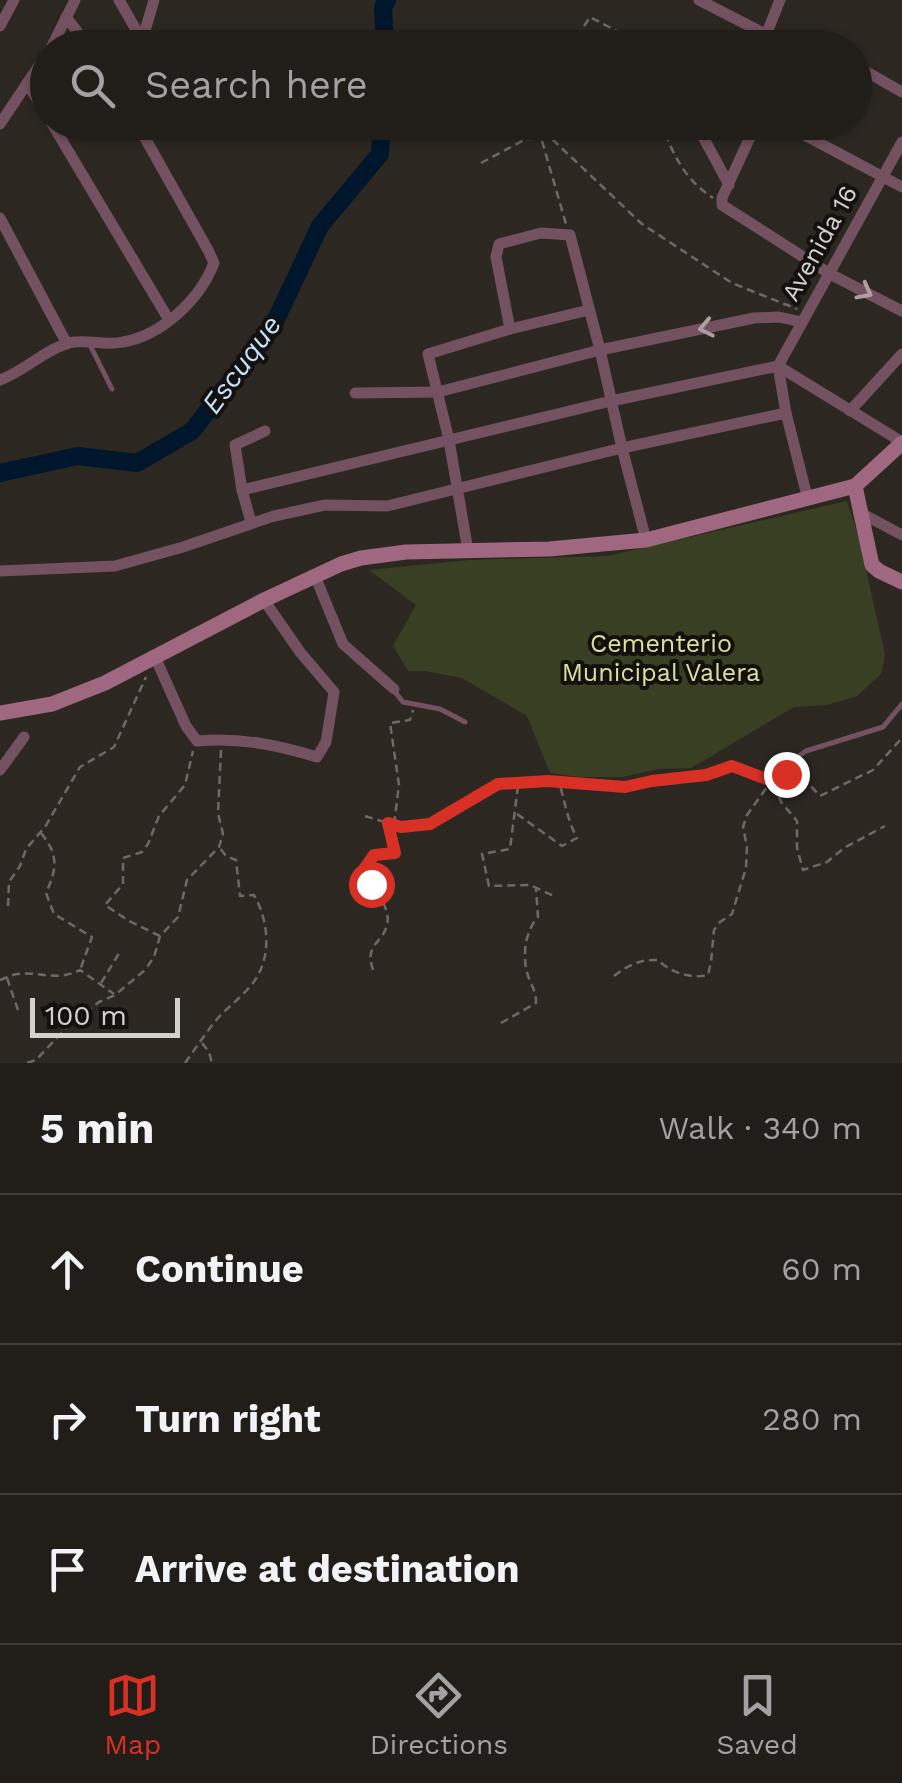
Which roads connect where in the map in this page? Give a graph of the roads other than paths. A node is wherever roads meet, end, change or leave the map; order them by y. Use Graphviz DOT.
graph roads {
  1 [pos="75,0"];
  2 [pos="119,0"];
  3 [pos="154,0"];
  4 [pos="699,0"];
  5 [pos="780,0"];
  6 [pos="8,4"];
  7 [pos="66,17"];
  8 [pos="0,26"];
  9 [pos="59,30"];
  10 [pos="76,30"];
  11 [pos="134,30"];
  12 [pos="145,30"];
  13 [pos="751,30"];
  14 [pos="771,30"];
  15 [pos="872,77"];
  16 [pos="30,78"];
  17 [pos="27,83"];
  18 [pos="30,88"];
  19 [pos="902,92"];
  20 [pos="0,124"];
  21 [pos="61,140"];
  22 [pos="146,140"];
  23 [pos="705,140"];
  24 [pos="749,140"];
  25 [pos="814,140"];
  26 [pos="902,142"];
  27 [pos="882,176"];
  28 [pos="728,184"];
  29 [pos="902,187"];
  30 [pos="0,218"];
  31 [pos="830,274"];
  32 [pos="589,310"];
  33 [pos="902,312"];
  34 [pos="805,317"];
  35 [pos="169,320"];
  36 [pos="510,329"];
  37 [pos="89,343"];
  38 [pos="67,344"];
  39 [pos="600,350"];
  40 [pos="902,354"];
  41 [pos="778,366"];
  42 [pos="0,380"];
  43 [pos="112,389"];
  44 [pos="438,392"];
  45 [pos="355,393"];
  46 [pos="611,401"];
  47 [pos="850,410"];
  48 [pos="786,413"];
  49 [pos="265,431"];
  50 [pos="450,440"];
  51 [pos="902,442"];
  52 [pos="622,448"];
  53 [pos="855,486"];
  54 [pos="459,487"];
  55 [pos="242,490"];
  56 [pos="808,500"];
  57 [pos="861,513"];
  58 [pos="251,522"];
  59 [pos="902,535"];
  60 [pos="646,540"];
  61 [pos="468,551"];
  62 [pos="2,573"];
  63 [pos="315,576"];
  64 [pos="902,582"];
  65 [pos="264,600"];
  66 [pos="155,658"];
  67 [pos="394,689"];
  68 [pos="902,704"];
  69 [pos="0,713"];
  70 [pos="465,722"];
  71 [pos="24,738"];
  72 [pos="787,764"];
  73 [pos="0,770"];
  1 -- 7 [label="street"];
  2 -- 11 [label="street"];
  3 -- 12 [label="street"];
  4 -- 13 [label="street"];
  5 -- 14 [label="street"];
  6 -- 8 [label="street"];
  7 -- 9 [label="street"];
  7 -- 10 [label="street"];
  15 -- 19 [label="street"];
  16 -- 17 [label="street"];
  17 -- 18 [label="street"];
  17 -- 20 [label="street"];
  21 -- 35 [label="street"];
  22 -- 35 [label="street"];
  23 -- 28 [label="street"];
  24 -- 28 [label="street"];
  25 -- 27 [label="street"];
  26 -- 27 [label="street, Avenida 16"];
  27 -- 29 [label="street"];
  27 -- 31 [label="street, Avenida 16"];
  28 -- 31 [label="street"];
  30 -- 38 [label="street"];
  31 -- 33 [label="street, one-way"];
  31 -- 34 [label="street, Avenida 16"];
  32 -- 36 [label="street"];
  32 -- 36 [label="street"];
  32 -- 39 [label="street"];
  34 -- 39 [label="street, one-way"];
  34 -- 41 [label="street, Avenida 16"];
  35 -- 37 [label="street"];
  36 -- 44 [label="street"];
  37 -- 38 [label="street"];
  37 -- 43 [label="lane"];
  38 -- 42 [label="street"];
  39 -- 44 [label="street"];
  39 -- 46 [label="street"];
  40 -- 47 [label="street"];
  41 -- 46 [label="street"];
  41 -- 47 [label="street"];
  41 -- 48 [label="street"];
  44 -- 45 [label="street"];
  44 -- 50 [label="street"];
  46 -- 50 [label="street"];
  46 -- 52 [label="street"];
  47 -- 51 [label="street"];
  48 -- 52 [label="street"];
  48 -- 56 [label="street"];
  49 -- 55 [label="street"];
  50 -- 54 [label="street"];
  50 -- 55 [label="street"];
  51 -- 53 [label="main road"];
  52 -- 54 [label="street"];
  52 -- 60 [label="street"];
  53 -- 56 [label="main road"];
  53 -- 57 [label="main road"];
  54 -- 58 [label="street"];
  54 -- 61 [label="street"];
  55 -- 58 [label="street"];
  56 -- 60 [label="main road"];
  57 -- 59 [label="street"];
  57 -- 64 [label="main road"];
  58 -- 62 [label="street"];
  60 -- 61 [label="main road"];
  61 -- 63 [label="main road"];
  63 -- 65 [label="main road"];
  63 -- 67 [label="street"];
  65 -- 66 [label="main road"];
  65 -- 66 [label="street"];
  66 -- 69 [label="main road"];
  67 -- 70 [label="lane"];
  68 -- 72 [label="lane"];
  71 -- 73 [label="street"];
}
